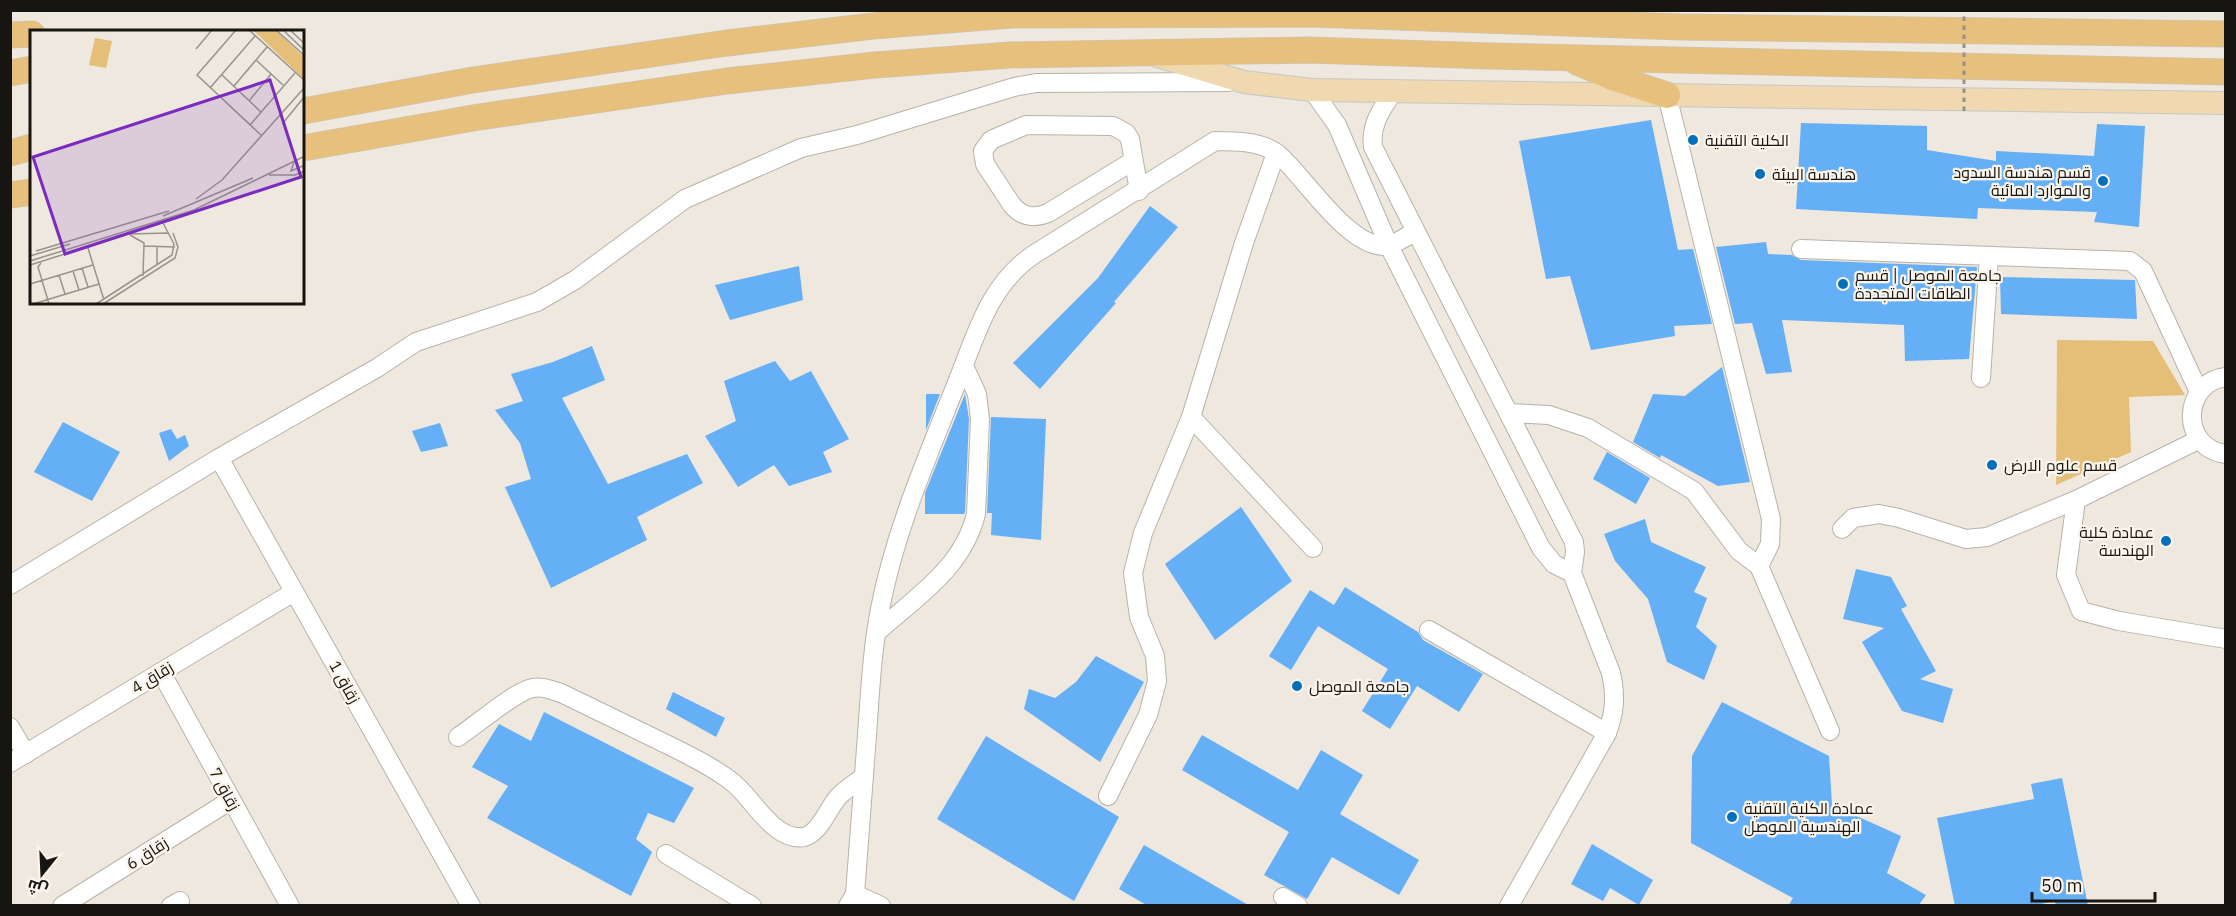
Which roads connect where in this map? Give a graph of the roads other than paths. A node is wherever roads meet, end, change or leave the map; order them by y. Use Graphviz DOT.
graph roads {
  1 [pos="1201,12"];
  2 [pos="1282,12"];
  3 [pos="1311,12"];
  4 [pos="1680,19"];
  5 [pos="30,34"];
  6 [pos="2226,34"];
  7 [pos="10,35"];
  8 [pos="1150,53"];
  9 [pos="1566,56"];
  10 [pos="30,69"];
  11 [pos="2226,72"];
  12 [pos="10,73"];
  13 [pos="1244,82"];
  14 [pos="1312,90"];
  15 [pos="1393,92"];
  16 [pos="1667,95"];
  17 [pos="2226,103"];
  18 [pos="310,109"];
  19 [pos="1373,128"];
  20 [pos="1343,138"];
  21 [pos="30,148"];
  22 [pos="304,148"];
  23 [pos="10,153"];
  24 [pos="1276,153"];
  25 [pos="30,158"];
  26 [pos="10,160"];
  27 [pos="1133,161"];
  28 [pos="1139,191"];
  29 [pos="30,192"];
  30 [pos="10,195"];
  31 [pos="1415,232"];
  32 [pos="1389,246"];
  33 [pos="1801,249"];
  34 [pos="1989,256"];
  35 [pos="964,366"];
  36 [pos="2224,372"];
  37 [pos="1981,378"];
  38 [pos="2199,392"];
  39 [pos="1509,413"];
  40 [pos="1191,417"];
  41 [pos="2198,440"];
  42 [pos="2226,454"];
  43 [pos="219,458"];
  44 [pos="2076,500"];
  45 [pos="1842,529"];
  46 [pos="1313,548"];
  47 [pos="1759,566"];
  48 [pos="1572,573"];
  49 [pos="10,585"];
  50 [pos="294,592"];
  51 [pos="1429,630"];
  52 [pos="877,633"];
  53 [pos="2226,639"];
  54 [pos="160,672"];
  55 [pos="10,727"];
  56 [pos="1830,732"];
  57 [pos="1607,733"];
  58 [pos="458,737"];
  59 [pos="18,759"];
  60 [pos="864,777"];
  61 [pos="1108,796"];
  62 [pos="231,800"];
  63 [pos="666,855"];
  64 [pos="851,900"];
  65 [pos="62,906"];
  66 [pos="290,906"];
  67 [pos="471,906"];
  68 [pos="752,906"];
  69 [pos="881,906"];
  70 [pos="1509,906"];
  1 -- 2 [label="highway"];
  1 -- 18 [label="highway"];
  2 -- 3 [label="highway"];
  3 -- 4 [label="highway"];
  4 -- 6 [label="highway"];
  5 -- 7 [label="highway"];
  8 -- 9 [label="highway"];
  8 -- 13 [label="main road"];
  8 -- 22 [label="highway"];
  9 -- 11 [label="highway"];
  9 -- 16 [label="highway"];
  10 -- 12 [label="highway"];
  13 -- 14 [label="main road"];
  13 -- 43 [label="street"];
  14 -- 15 [label="main road"];
  14 -- 20 [label="street"];
  15 -- 16 [label="main road"];
  15 -- 19 [label="street"];
  16 -- 17 [label="main road"];
  16 -- 47 [label="street"];
  19 -- 20 [label="street"];
  19 -- 31 [label="street"];
  20 -- 32 [label="street"];
  21 -- 23 [label="highway"];
  24 -- 28 [label="street"];
  24 -- 32 [label="street"];
  24 -- 40 [label="street"];
  25 -- 26 [label="highway"];
  27 -- 27 [label="street"];
  27 -- 28 [label="street"];
  28 -- 35 [label="street"];
  29 -- 30 [label="highway"];
  31 -- 32 [label="street"];
  31 -- 39 [label="street"];
  32 -- 48 [label="street"];
  33 -- 34 [label="street"];
  34 -- 37 [label="street"];
  34 -- 38 [label="street"];
  35 -- 52 [label="street"];
  35 -- 52 [label="street"];
  36 -- 38 [label="street"];
  38 -- 41 [label="street"];
  39 -- 47 [label="street"];
  39 -- 48 [label="street"];
  40 -- 46 [label="street"];
  40 -- 61 [label="street"];
  41 -- 42 [label="street"];
  41 -- 44 [label="street"];
  43 -- 49 [label="street"];
  43 -- 50 [label="street, زقاق 1"];
  44 -- 45 [label="street"];
  44 -- 53 [label="street"];
  47 -- 56 [label="street"];
  48 -- 57 [label="street"];
  50 -- 54 [label="street, زقاق 4"];
  50 -- 67 [label="street, زقاق 1"];
  51 -- 57 [label="street"];
  52 -- 60 [label="street"];
  54 -- 59 [label="street, زقاق 4"];
  54 -- 62 [label="street, زقاق 7"];
  55 -- 59 [label="street"];
  57 -- 70 [label="street"];
  58 -- 60 [label="street"];
  60 -- 64 [label="street"];
  62 -- 65 [label="street, زقاق 6"];
  62 -- 66 [label="street, زقاق 7"];
  63 -- 68 [label="street"];
  64 -- 69 [label="street"];
}
